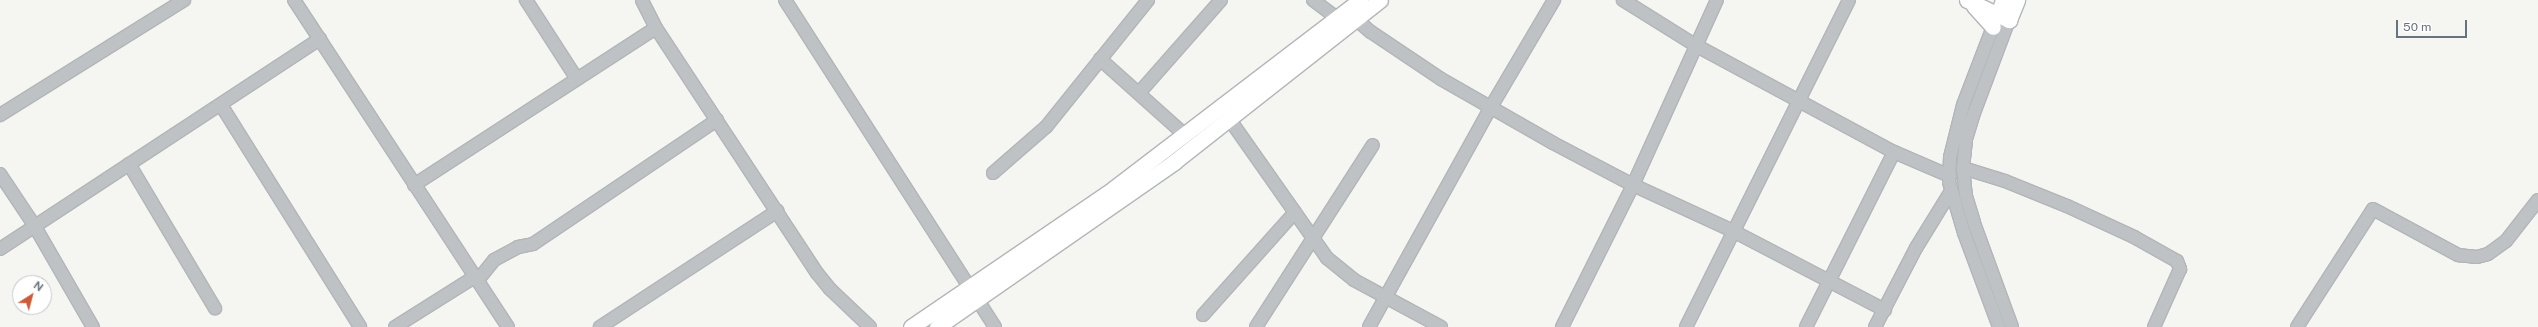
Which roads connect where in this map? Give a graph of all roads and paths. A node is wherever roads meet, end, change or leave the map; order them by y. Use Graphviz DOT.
graph roads {
  1 [pos="184,0"];
  2 [pos="294,0"];
  3 [pos="526,0"];
  4 [pos="642,0"];
  5 [pos="785,0"];
  6 [pos="1148,0"];
  7 [pos="1221,0"];
  8 [pos="1313,0"];
  9 [pos="1360,0"];
  10 [pos="1380,0"];
  11 [pos="1554,0"];
  12 [pos="1623,0"];
  13 [pos="1717,0"];
  14 [pos="1849,0"];
  15 [pos="1974,0"];
  16 [pos="2003,0"];
  17 [pos="2017,0"];
  18 [pos="1347,19"];
  19 [pos="2000,20"];
  20 [pos="656,28"];
  21 [pos="320,39"];
  22 [pos="1695,45"];
  23 [pos="1100,59"];
  24 [pos="578,79"];
  25 [pos="1139,93"];
  26 [pos="1801,100"];
  27 [pos="221,105"];
  28 [pos="1491,107"];
  29 [pos="0,115"];
  30 [pos="716,120"];
  31 [pos="1230,120"];
  32 [pos="1185,135"];
  33 [pos="1373,145"];
  34 [pos="1894,152"];
  35 [pos="129,164"];
  36 [pos="1963,168"];
  37 [pos="993,172"];
  38 [pos="0,174"];
  39 [pos="1950,176"];
  40 [pos="414,185"];
  41 [pos="1633,185"];
  42 [pos="1951,191"];
  43 [pos="2538,200"];
  44 [pos="777,211"];
  45 [pos="1294,212"];
  46 [pos="34,225"];
  47 [pos="1735,232"];
  48 [pos="1314,239"];
  49 [pos="0,249"];
  50 [pos="477,278"];
  51 [pos="1829,280"];
  52 [pos="972,294"];
  53 [pos="1383,297"];
  54 [pos="215,308"];
  55 [pos="1885,310"];
  56 [pos="1203,315"];
  57 [pos="94,327"];
  58 [pos="360,327"];
  59 [pos="395,327"];
  60 [pos="508,327"];
  61 [pos="600,327"];
  62 [pos="870,327"];
  63 [pos="911,327"];
  64 [pos="937,327"];
  65 [pos="996,327"];
  66 [pos="1256,327"];
  67 [pos="1369,327"];
  68 [pos="1441,327"];
  69 [pos="1562,327"];
  70 [pos="1686,327"];
  71 [pos="1806,327"];
  72 [pos="1875,327"];
  73 [pos="1999,327"];
  74 [pos="2012,327"];
  75 [pos="2154,327"];
  76 [pos="2297,327"];
  1 -- 29 [label="street"];
  2 -- 21 [label="street"];
  3 -- 24 [label="street"];
  4 -- 20 [label="street"];
  5 -- 52 [label="street"];
  6 -- 23 [label="street"];
  7 -- 25 [label="street"];
  8 -- 18 [label="street"];
  9 -- 18 [label="main road"];
  10 -- 18 [label="main road"];
  11 -- 28 [label="street"];
  12 -- 22 [label="street"];
  13 -- 22 [label="street"];
  14 -- 26 [label="street"];
  15 -- 19 [label="main road"];
  16 -- 19 [label="main road"];
  17 -- 19 [label="main road"];
  18 -- 28 [label="street"];
  18 -- 31 [label="main road"];
  18 -- 32 [label="main road"];
  19 -- 36 [label="street"];
  19 -- 39 [label="street"];
  20 -- 24 [label="street"];
  20 -- 30 [label="street"];
  21 -- 27 [label="street"];
  21 -- 40 [label="street"];
  22 -- 26 [label="street"];
  22 -- 41 [label="street"];
  23 -- 25 [label="street"];
  23 -- 37 [label="street"];
  24 -- 40 [label="street"];
  25 -- 32 [label="street"];
  26 -- 34 [label="street"];
  26 -- 47 [label="street"];
  27 -- 35 [label="street"];
  27 -- 58 [label="street"];
  28 -- 41 [label="street"];
  28 -- 53 [label="street"];
  30 -- 44 [label="street"];
  30 -- 50 [label="street"];
  31 -- 45 [label="street"];
  31 -- 52 [label="main road"];
  32 -- 52 [label="main road"];
  33 -- 48 [label="street"];
  34 -- 39 [label="street"];
  34 -- 51 [label="street"];
  35 -- 46 [label="street"];
  35 -- 54 [label="street"];
  36 -- 74 [label="street"];
  36 -- 75 [label="street"];
  38 -- 46 [label="street"];
  39 -- 42 [label="street"];
  40 -- 50 [label="street"];
  41 -- 47 [label="street"];
  41 -- 69 [label="street"];
  42 -- 55 [label="street"];
  42 -- 73 [label="street"];
  43 -- 76 [label="street"];
  44 -- 61 [label="street"];
  44 -- 62 [label="street"];
  45 -- 48 [label="street"];
  45 -- 56 [label="street"];
  46 -- 49 [label="street"];
  46 -- 57 [label="street"];
  47 -- 51 [label="street"];
  47 -- 70 [label="street"];
  48 -- 53 [label="street"];
  48 -- 66 [label="street"];
  50 -- 59 [label="street"];
  50 -- 60 [label="street"];
  51 -- 55 [label="street"];
  51 -- 71 [label="street"];
  52 -- 63 [label="main road"];
  52 -- 64 [label="main road"];
  52 -- 65 [label="street"];
  53 -- 67 [label="street"];
  53 -- 68 [label="street"];
  55 -- 72 [label="street"];
}
